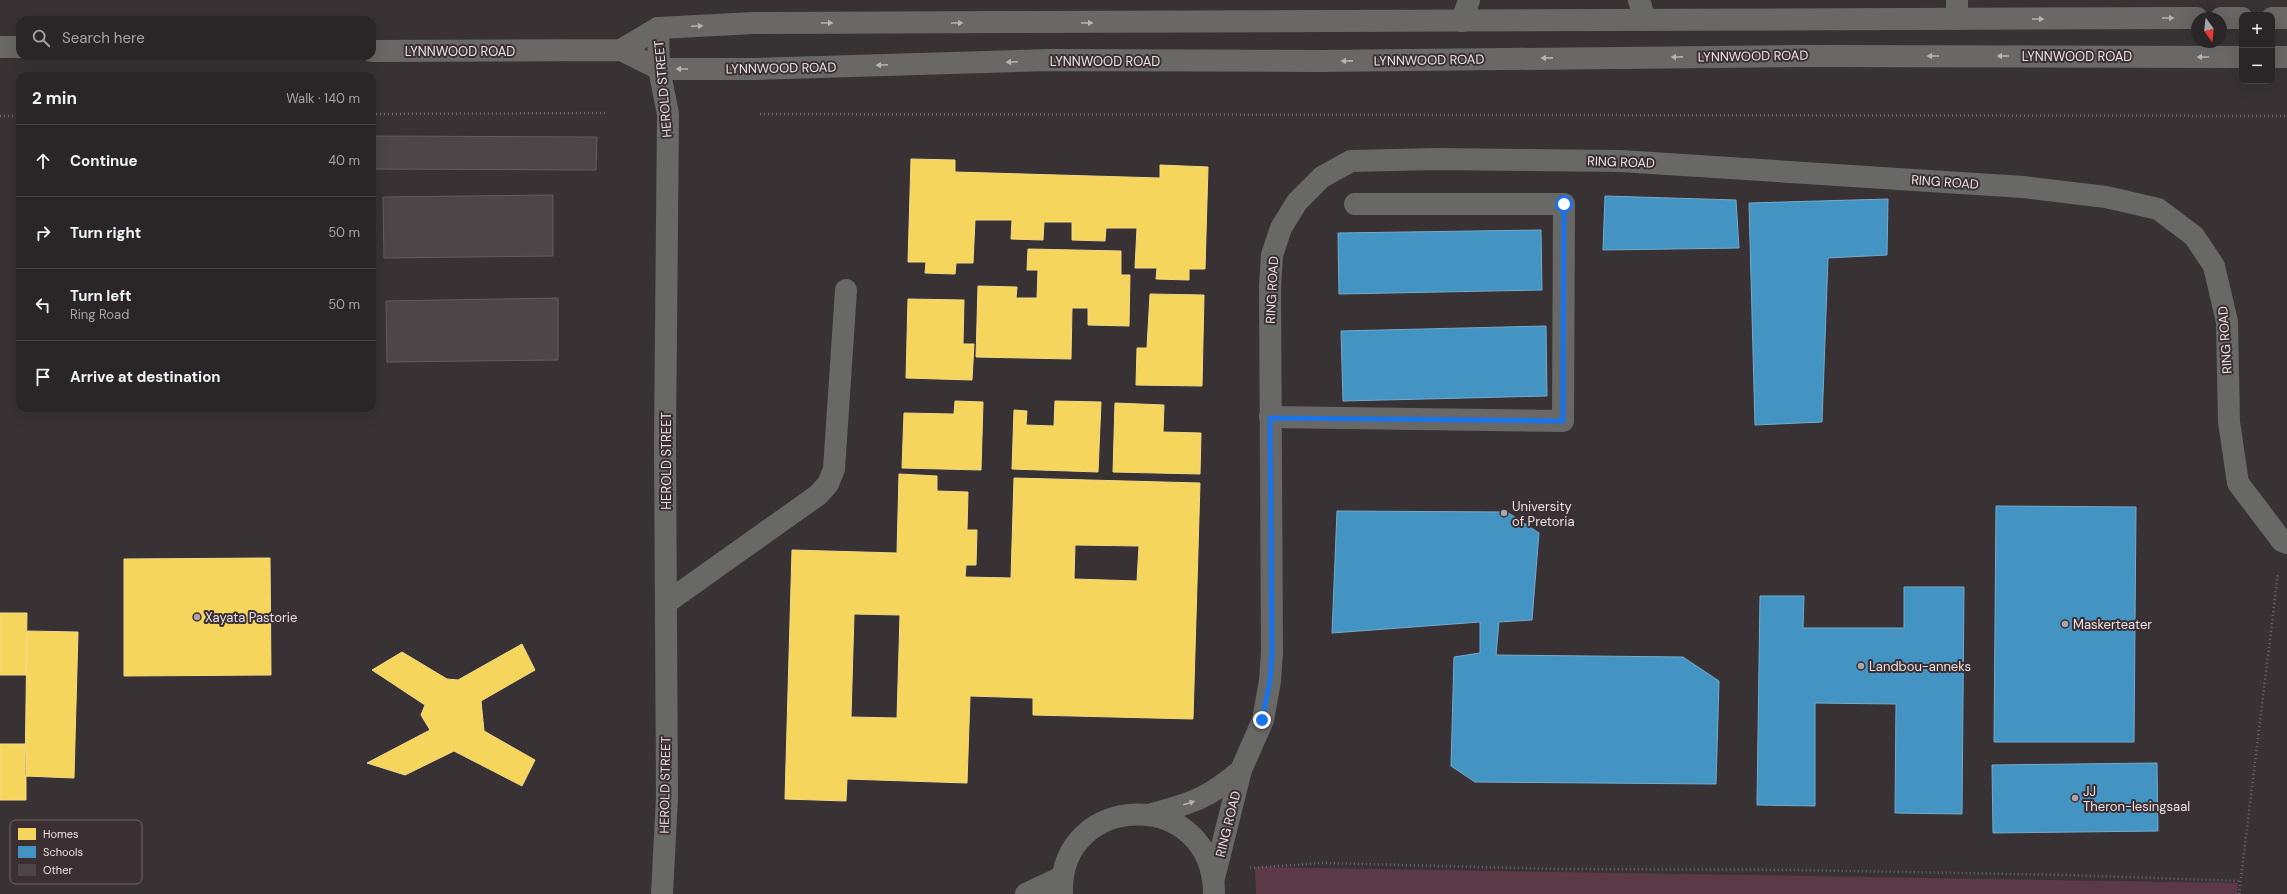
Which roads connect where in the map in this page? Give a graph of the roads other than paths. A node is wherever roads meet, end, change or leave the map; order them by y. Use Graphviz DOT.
graph roads {
  1 [pos="1469,0"];
  2 [pos="1957,9"];
  3 [pos="1642,10"];
  4 [pos="2191,18"];
  5 [pos="2227,18"];
  6 [pos="2239,18"];
  7 [pos="2275,18"];
  8 [pos="2287,18"];
  9 [pos="1462,21"];
  10 [pos="658,28"];
  11 [pos="0,47"];
  12 [pos="16,47"];
  13 [pos="621,50"];
  14 [pos="376,51"];
  15 [pos="2239,57"];
  16 [pos="2275,57"];
  17 [pos="2287,57"];
  18 [pos="659,69"];
  19 [pos="1355,204"];
  20 [pos="846,290"];
  21 [pos="1270,418"];
  22 [pos="2284,542"];
  23 [pos="666,603"];
  24 [pos="1241,770"];
  25 [pos="1152,814"];
  26 [pos="1062,885"];
  27 [pos="1214,886"];
  28 [pos="662,894"];
  29 [pos="1026,894"];
  1 -- 9 [label="street"];
  2 -- 3 [label="main road"];
  2 -- 4 [label="main road, one-way"];
  3 -- 9 [label="main road"];
  5 -- 6 [label="main road"];
  7 -- 8 [label="main road"];
  10 -- 9 [label="main road, one-way"];
  10 -- 13 [label="main road"];
  10 -- 18 [label="street, HEROLD STREET"];
  11 -- 12 [label="main road"];
  13 -- 14 [label="main road, LYNNWOOD ROAD"];
  13 -- 18 [label="main road, LYNNWOOD ROAD"];
  15 -- 18 [label="main road, LYNNWOOD ROAD, one-way"];
  16 -- 17 [label="main road"];
  18 -- 23 [label="street, HEROLD STREET"];
  19 -- 21 [label="street"];
  20 -- 23 [label="street"];
  21 -- 22 [label="street, RING ROAD"];
  21 -- 24 [label="street, RING ROAD"];
  23 -- 28 [label="street, HEROLD STREET"];
  25 -- 24 [label="street, RING ROAD, one-way"];
  24 -- 27 [label="street, RING ROAD"];
  25 -- 26 [label="street"];
  25 -- 27 [label="street"];
  26 -- 29 [label="street"];
}
